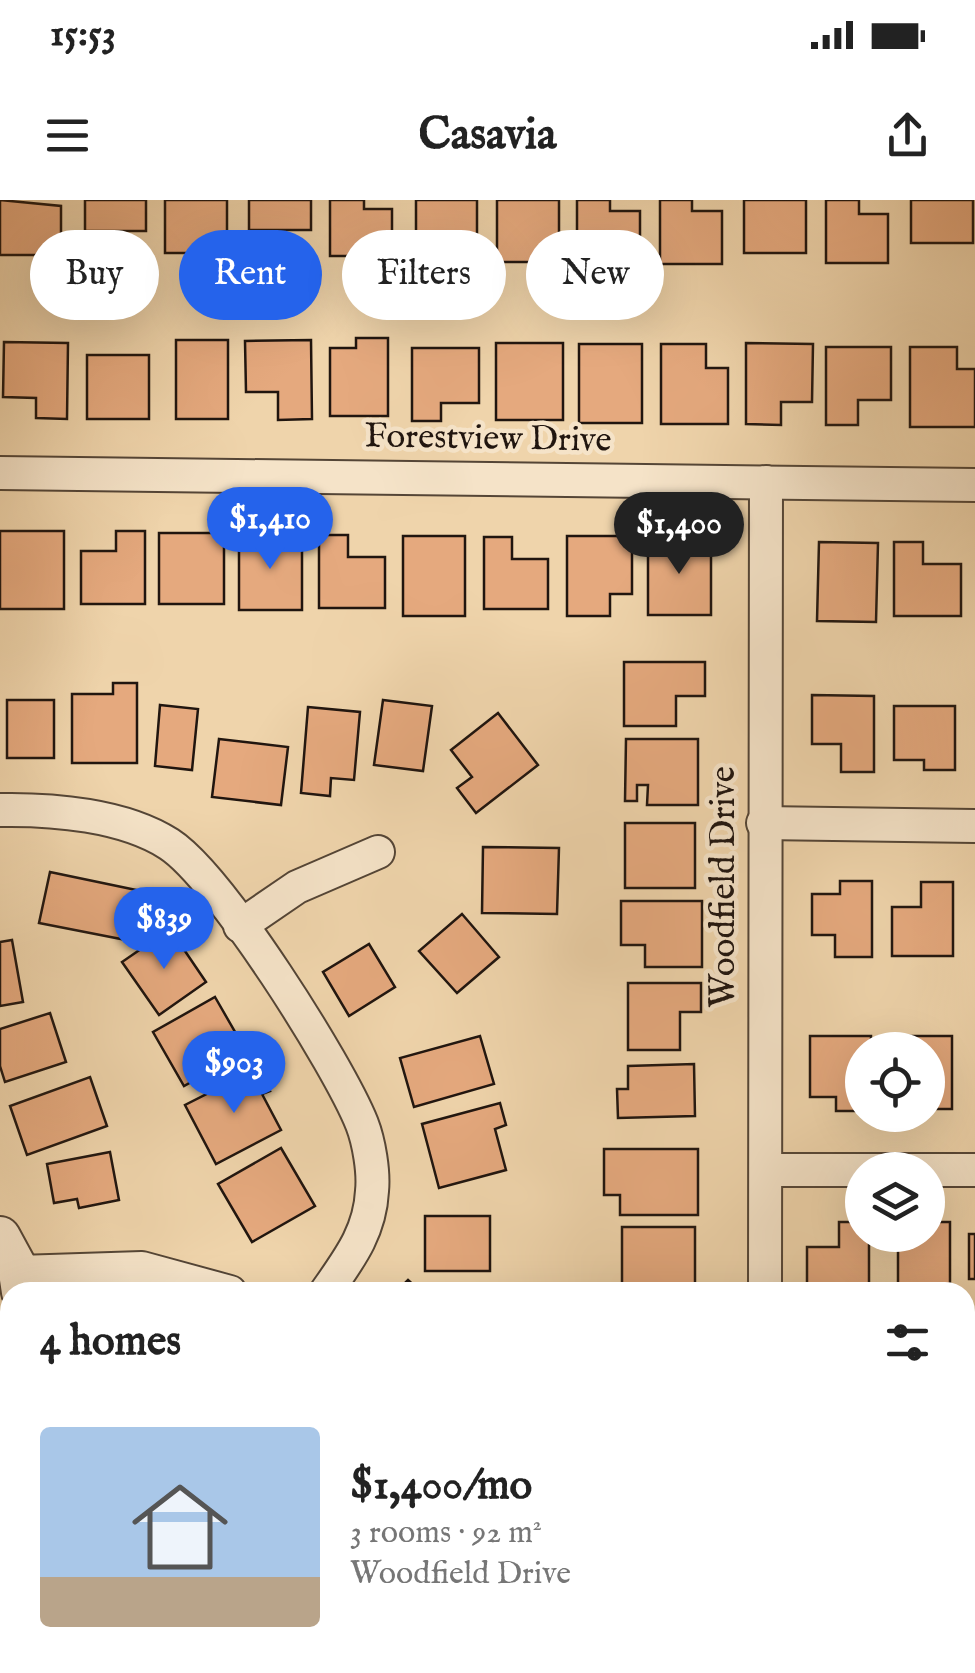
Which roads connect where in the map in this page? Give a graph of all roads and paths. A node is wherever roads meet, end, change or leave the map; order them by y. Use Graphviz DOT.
graph roads {
  1 [pos="0,473"];
  2 [pos="766,482"];
  3 [pos="975,485"];
  4 [pos="0,810"];
  5 [pos="762,824"];
  6 [pos="975,826"];
  7 [pos="378,852"];
  8 [pos="240,926"];
  9 [pos="766,1170"];
  10 [pos="975,1170"];
  11 [pos="13,1267"];
  12 [pos="193,1282"];
  13 [pos="332,1282"];
  14 [pos="765,1282"];
  1 -- 2 [label="street, Forestview Drive"];
  2 -- 3 [label="street, Forestview Drive"];
  2 -- 5 [label="street, Woodfield Drive"];
  4 -- 8 [label="street"];
  5 -- 6 [label="street"];
  5 -- 9 [label="street, Woodfield Drive"];
  7 -- 8 [label="street"];
  8 -- 13 [label="street"];
  9 -- 10 [label="street"];
  9 -- 14 [label="street, Woodfield Drive"];
  11 -- 12 [label="street"];
}
